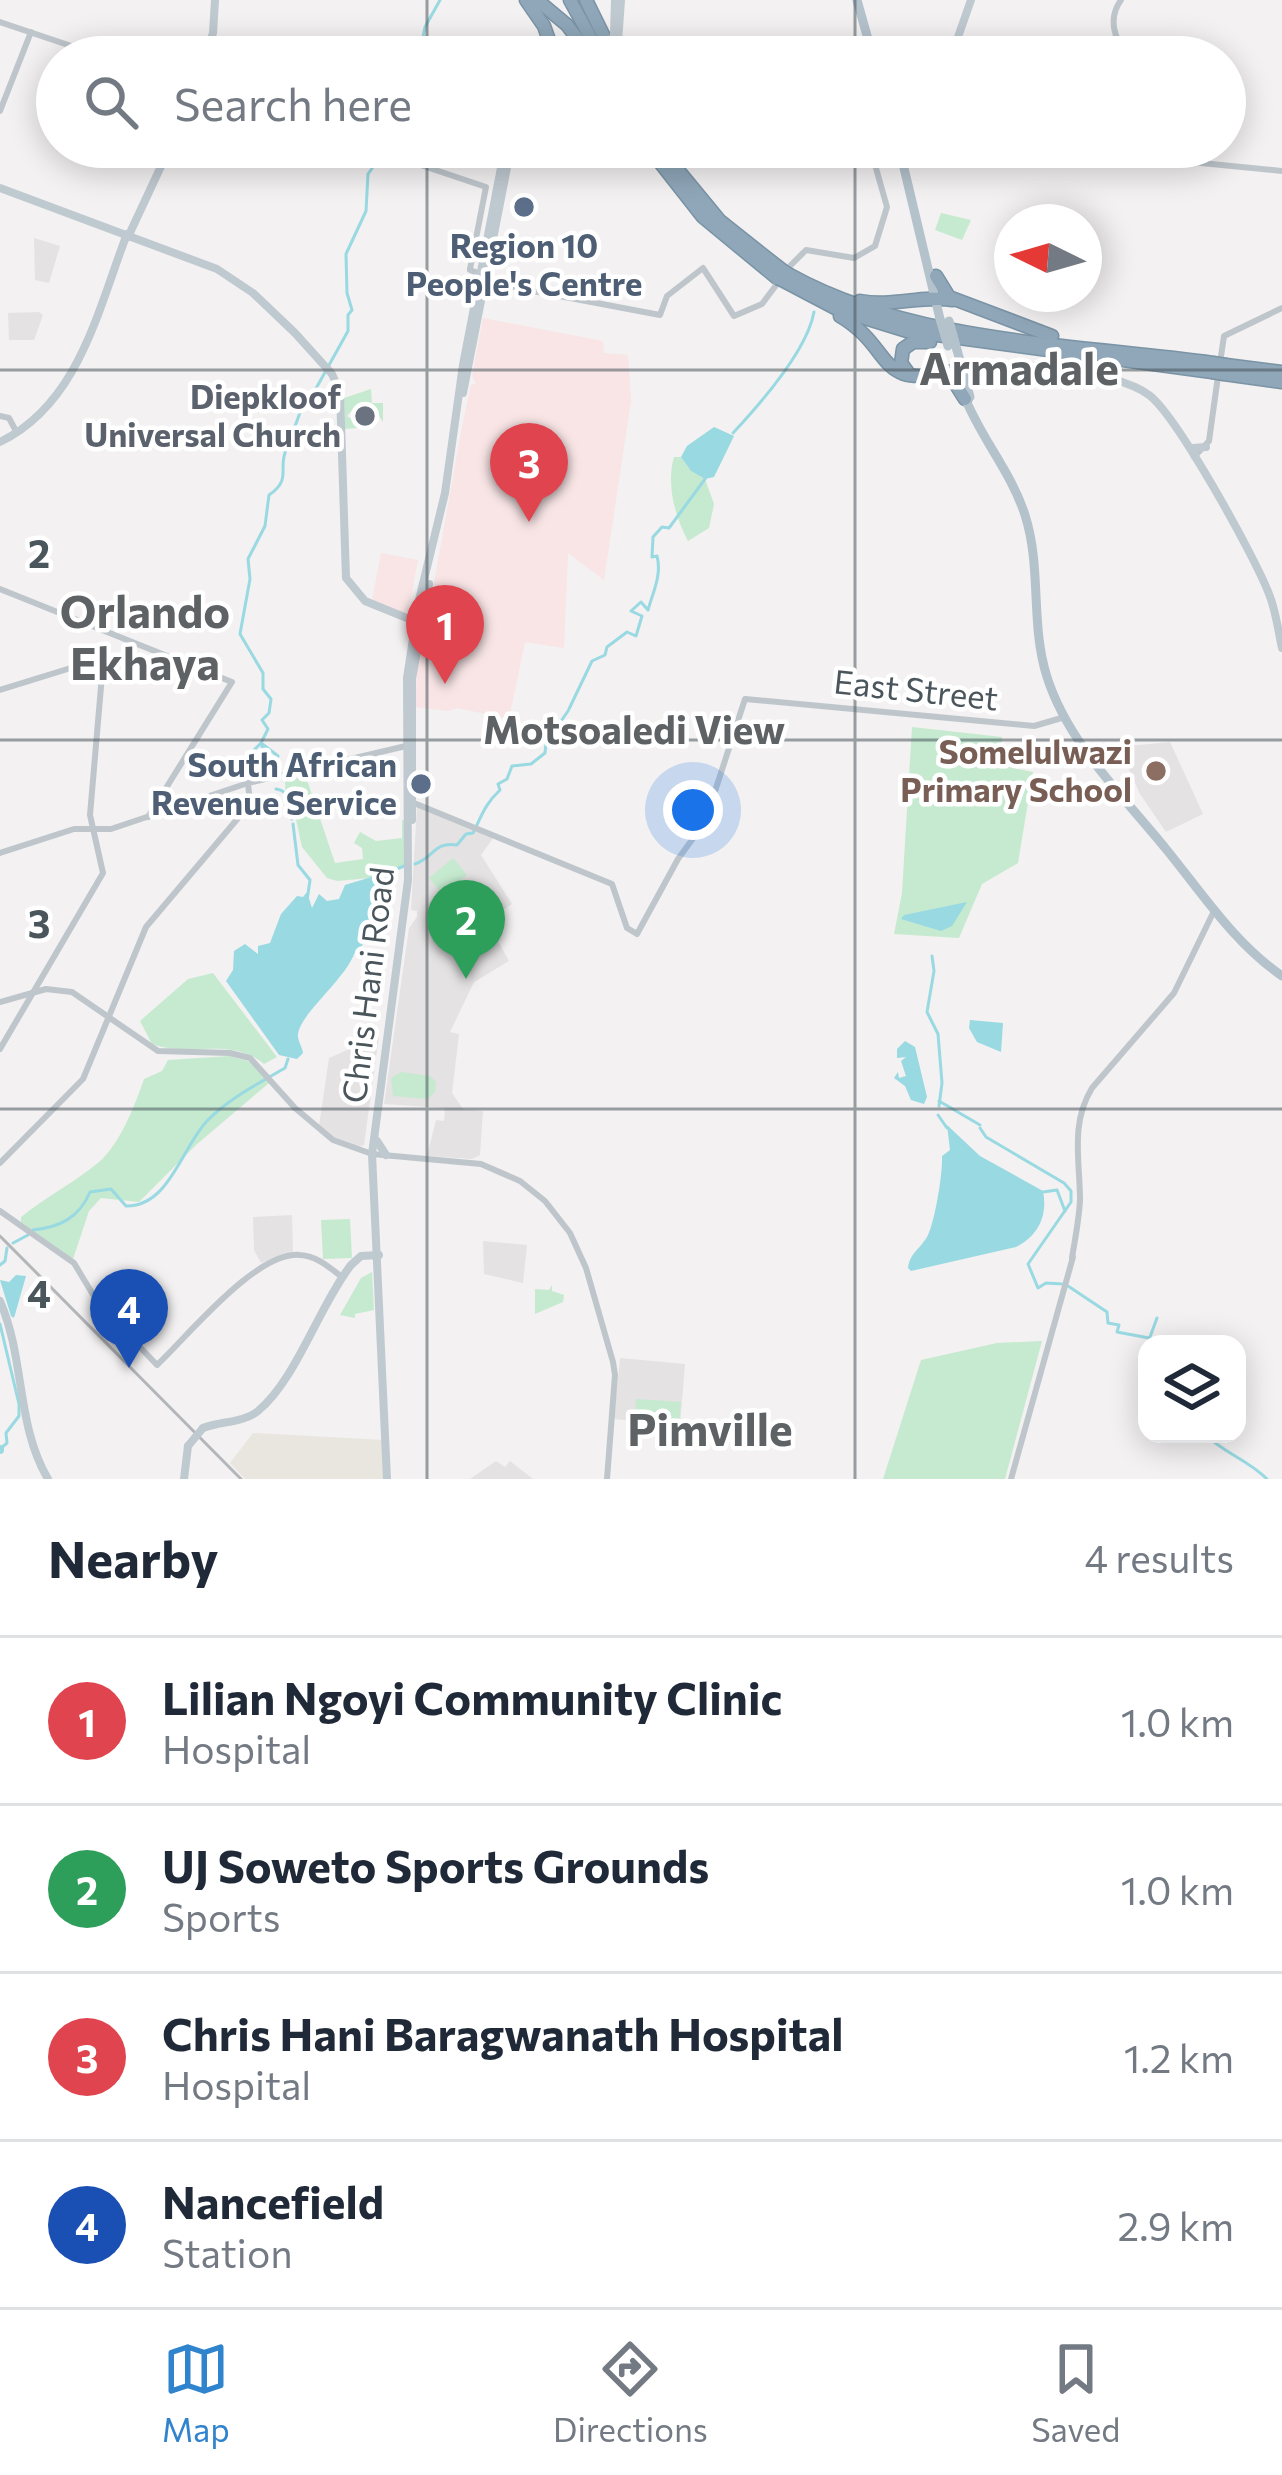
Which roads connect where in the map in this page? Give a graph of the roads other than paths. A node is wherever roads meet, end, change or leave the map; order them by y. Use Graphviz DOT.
graph roads {
  1 [pos="213,0"];
  2 [pos="526,0"];
  3 [pos="537,0"];
  4 [pos="570,0"];
  5 [pos="583,0"];
  6 [pos="618,0"];
  7 [pos="856,0"];
  8 [pos="971,0"];
  9 [pos="1121,0"];
  10 [pos="0,22"];
  11 [pos="31,32"];
  12 [pos="43,36"];
  13 [pos="208,36"];
  14 [pos="548,36"];
  15 [pos="575,36"];
  16 [pos="595,36"];
  17 [pos="599,36"];
  18 [pos="616,36"];
  19 [pos="867,36"];
  20 [pos="958,36"];
  21 [pos="1118,36"];
  22 [pos="0,111"];
  23 [pos="1246,167"];
  24 [pos="161,168"];
  25 [pos="430,168"];
  26 [pos="503,168"];
  27 [pos="670,168"];
  28 [pos="875,168"];
  29 [pos="905,168"];
  30 [pos="1282,171"];
  31 [pos="0,190"];
  32 [pos="918,218"];
  33 [pos="127,236"];
  34 [pos="481,260"];
  35 [pos="481,275"];
  36 [pos="936,276"];
  37 [pos="783,277"];
  38 [pos="813,287"];
  39 [pos="938,298"];
  40 [pos="965,302"];
  41 [pos="1282,308"];
  42 [pos="1015,347"];
  43 [pos="1151,355"];
  44 [pos="958,361"];
  45 [pos="463,365"];
  46 [pos="322,366"];
  47 [pos="1219,369"];
  48 [pos="1282,372"];
  49 [pos="933,374"];
  50 [pos="449,376"];
  51 [pos="1282,382"];
  52 [pos="965,399"];
  53 [pos="0,416"];
  54 [pos="17,433"];
  55 [pos="0,442"];
  56 [pos="1206,447"];
  57 [pos="456,451"];
  58 [pos="1195,454"];
  59 [pos="450,464"];
  60 [pos="0,589"];
  61 [pos="415,623"];
  62 [pos="1282,634"];
  63 [pos="1282,648"];
  64 [pos="0,690"];
  65 [pos="760,702"];
  66 [pos="1061,717"];
  67 [pos="736,727"];
  68 [pos="408,746"];
  69 [pos="248,785"];
  70 [pos="409,801"];
  71 [pos="157,810"];
  72 [pos="90,814"];
  73 [pos="235,821"];
  74 [pos="84,828"];
  75 [pos="95,831"];
  76 [pos="106,833"];
  77 [pos="234,833"];
  78 [pos="48,838"];
  79 [pos="100,846"];
  80 [pos="0,853"];
  81 [pos="1215,908"];
  82 [pos="401,940"];
  83 [pos="1282,974"];
  84 [pos="34,993"];
  85 [pos="0,1002"];
  86 [pos="108,1016"];
  87 [pos="0,1049"];
  88 [pos="378,1154"];
  89 [pos="0,1163"];
  90 [pos="0,1211"];
  91 [pos="378,1255"];
  92 [pos="342,1276"];
  93 [pos="0,1301"];
  94 [pos="0,1312"];
  95 [pos="45,1479"];
  96 [pos="184,1479"];
  97 [pos="389,1479"];
  98 [pos="607,1479"];
  99 [pos="1011,1479"];
  1 -- 13 [label="main road"];
  2 -- 14 [label="highway"];
  3 -- 15 [label="highway"];
  4 -- 16 [label="highway"];
  5 -- 17 [label="highway"];
  6 -- 18 [label="main road, bridge"];
  7 -- 19 [label="main road"];
  8 -- 20 [label="main road"];
  9 -- 21 [label="street"];
  10 -- 11 [label="street"];
  11 -- 12 [label="street"];
  11 -- 22 [label="street"];
  23 -- 30 [label="street"];
  24 -- 33 [label="main road"];
  25 -- 34 [label="street"];
  26 -- 34 [label="main road, Chris Hani Road"];
  27 -- 37 [label="highway"];
  28 -- 35 [label="street"];
  29 -- 32 [label="main road"];
  31 -- 33 [label="main road"];
  32 -- 36 [label="main road"];
  32 -- 39 [label="main road"];
  33 -- 46 [label="main road"];
  33 -- 54 [label="main road"];
  34 -- 35 [label="main road, Chris Hani Road"];
  35 -- 45 [label="main road, Chris Hani Road"];
  35 -- 57 [label="main road, Chris Hani Road"];
  36 -- 39 [label="main road"];
  36 -- 40 [label="highway"];
  37 -- 38 [label="highway"];
  37 -- 42 [label="highway"];
  37 -- 49 [label="highway"];
  38 -- 39 [label="highway"];
  38 -- 43 [label="highway"];
  39 -- 40 [label="highway"];
  39 -- 44 [label="main road, bridge"];
  40 -- 43 [label="highway"];
  41 -- 56 [label="street"];
  42 -- 47 [label="highway"];
  42 -- 49 [label="highway"];
  43 -- 47 [label="highway"];
  44 -- 49 [label="highway"];
  44 -- 49 [label="highway"];
  44 -- 52 [label="main road"];
  44 -- 58 [label="main road"];
  44 -- 66 [label="main road"];
  45 -- 50 [label="main road"];
  45 -- 59 [label="main road, Chris Hani Road"];
  46 -- 61 [label="main road"];
  46 -- 61 [label="main road"];
  47 -- 48 [label="highway"];
  47 -- 51 [label="highway"];
  49 -- 52 [label="highway"];
  52 -- 66 [label="main road"];
  53 -- 54 [label="street"];
  54 -- 55 [label="main road"];
  56 -- 58 [label="main road"];
  57 -- 59 [label="main road"];
  57 -- 61 [label="main road, Chris Hani Road"];
  58 -- 62 [label="main road"];
  58 -- 63 [label="main road"];
  59 -- 61 [label="main road, Chris Hani Road"];
  60 -- 71 [label="street"];
  61 -- 68 [label="main road, Chris Hani Road"];
  64 -- 72 [label="street"];
  65 -- 66 [label="street, East Street"];
  65 -- 67 [label="street"];
  65 -- 67 [label="street, East Street"];
  66 -- 81 [label="main road"];
  66 -- 81 [label="main road"];
  67 -- 70 [label="street"];
  68 -- 69 [label="street"];
  68 -- 70 [label="main road, Chris Hani Road"];
  69 -- 71 [label="street"];
  69 -- 73 [label="street"];
  69 -- 76 [label="street"];
  70 -- 82 [label="main road, Chris Hani Road"];
  71 -- 75 [label="street"];
  72 -- 74 [label="street"];
  72 -- 75 [label="street"];
  73 -- 77 [label="street"];
  73 -- 86 [label="street"];
  74 -- 75 [label="street"];
  74 -- 78 [label="street"];
  75 -- 76 [label="street"];
  75 -- 78 [label="street"];
  75 -- 79 [label="street"];
  76 -- 79 [label="street"];
  78 -- 80 [label="street"];
  79 -- 84 [label="street"];
  81 -- 83 [label="main road"];
  81 -- 99 [label="street"];
  82 -- 88 [label="main road, Chris Hani Road"];
  82 -- 88 [label="main road, Chris Hani Road"];
  84 -- 85 [label="street"];
  84 -- 86 [label="street"];
  84 -- 87 [label="street"];
  86 -- 88 [label="street"];
  86 -- 89 [label="street"];
  88 -- 91 [label="main road, Chris Hani Road"];
  88 -- 98 [label="street"];
  90 -- 92 [label="street"];
  91 -- 92 [label="main road"];
  91 -- 97 [label="main road, Chris Hani Road"];
  91 -- 97 [label="main road, Chris Hani Road"];
  92 -- 96 [label="main road, bridge"];
  93 -- 95 [label="main road"];
  94 -- 95 [label="main road"];
}
